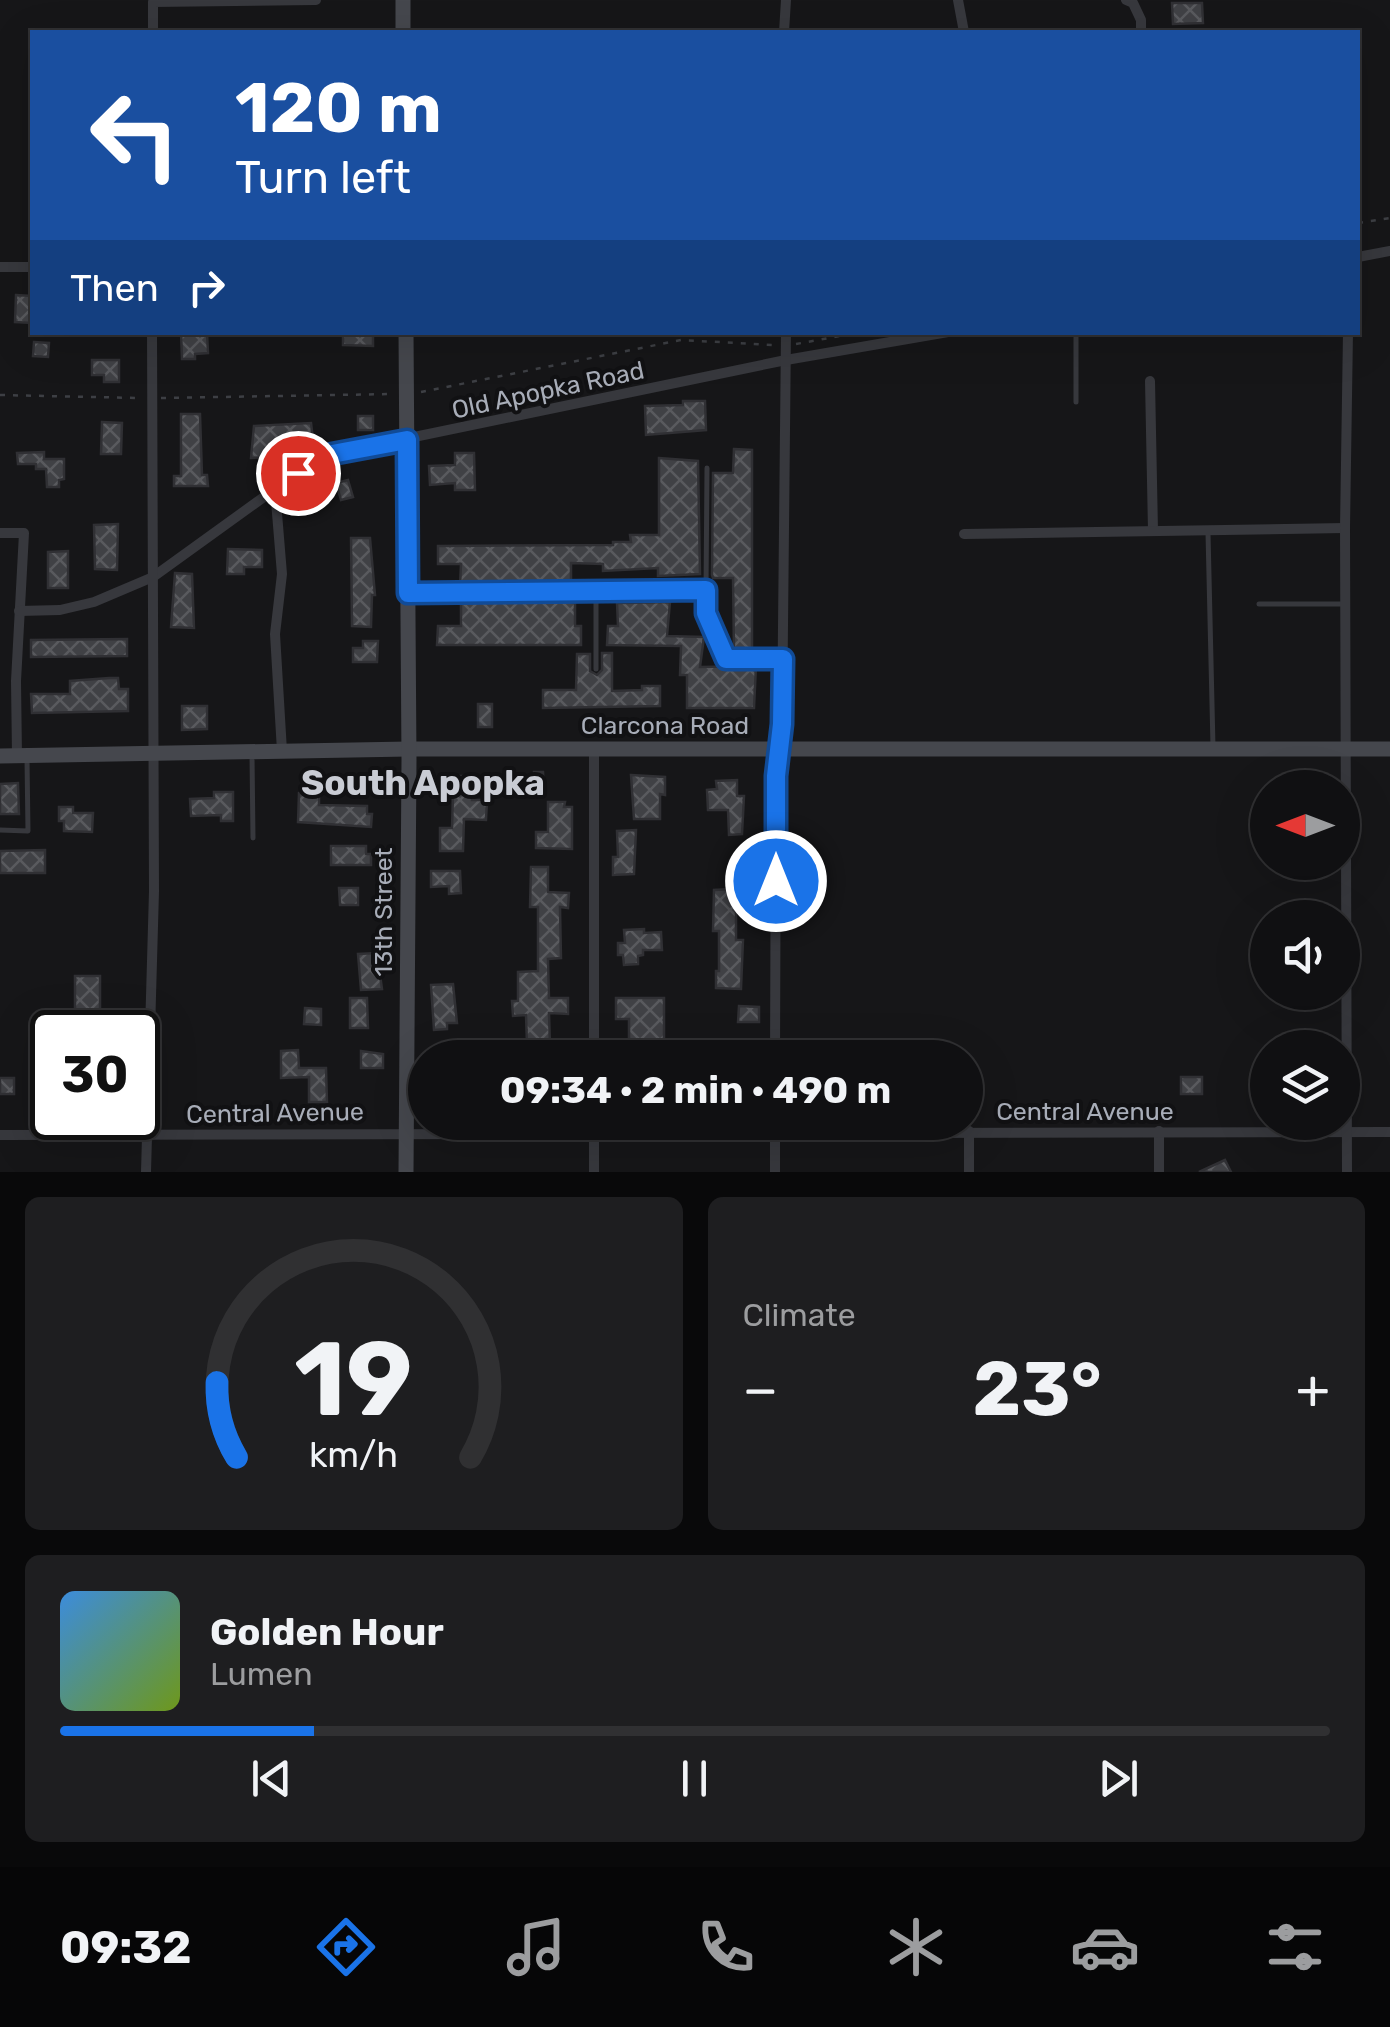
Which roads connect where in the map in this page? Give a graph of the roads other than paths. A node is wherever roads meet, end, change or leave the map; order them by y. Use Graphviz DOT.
graph roads {
  1 [pos="316,0"];
  2 [pos="403,0"];
  3 [pos="786,0"];
  4 [pos="958,0"];
  5 [pos="1133,1"];
  6 [pos="154,2"];
  7 [pos="153,30"];
  8 [pos="403,30"];
  9 [pos="784,30"];
  10 [pos="964,30"];
  11 [pos="1141,30"];
  12 [pos="1390,251"];
  13 [pos="1360,257"];
  14 [pos="0,267"];
  15 [pos="30,267"];
  16 [pos="152,335"];
  17 [pos="406,335"];
  18 [pos="786,335"];
  19 [pos="931,335"];
  20 [pos="1076,335"];
  21 [pos="1348,335"];
  22 [pos="786,360"];
  23 [pos="1150,381"];
  24 [pos="1076,402"];
  25 [pos="407,440"];
  26 [pos="707,468"];
  27 [pos="275,489"];
  28 [pos="1344,528"];
  29 [pos="1208,530"];
  30 [pos="1153,531"];
  31 [pos="0,533"];
  32 [pos="964,534"];
  33 [pos="152,577"];
  34 [pos="706,590"];
  35 [pos="596,592"];
  36 [pos="408,593"];
  37 [pos="1259,604"];
  38 [pos="1345,604"];
  39 [pos="19,611"];
  40 [pos="783,659"];
  41 [pos="596,669"];
  42 [pos="1390,749"];
  43 [pos="409,750"];
  44 [pos="594,750"];
  45 [pos="779,750"];
  46 [pos="1213,750"];
  47 [pos="1345,750"];
  48 [pos="282,751"];
  49 [pos="252,752"];
  50 [pos="153,754"];
  51 [pos="0,756"];
  52 [pos="22,756"];
  53 [pos="0,830"];
  54 [pos="253,838"];
  55 [pos="151,1010"];
  56 [pos="1347,1030"];
  57 [pos="594,1040"];
  58 [pos="775,1040"];
  59 [pos="983,1131"];
  60 [pos="1159,1131"];
  61 [pos="1250,1131"];
  62 [pos="406,1132"];
  63 [pos="1360,1132"];
  64 [pos="1390,1132"];
  65 [pos="160,1134"];
  66 [pos="0,1135"];
  67 [pos="30,1135"];
  68 [pos="148,1140"];
  69 [pos="594,1140"];
  70 [pos="775,1140"];
  71 [pos="969,1140"];
  72 [pos="1348,1140"];
  73 [pos="146,1172"];
  74 [pos="406,1172"];
  75 [pos="594,1172"];
  76 [pos="775,1172"];
  77 [pos="968,1172"];
  78 [pos="1159,1172"];
  79 [pos="1348,1172"];
  1 -- 6 [label="street"];
  2 -- 8 [label="main road"];
  3 -- 9 [label="street"];
  4 -- 10 [label="street"];
  5 -- 11 [label="street"];
  6 -- 7 [label="street"];
  12 -- 13 [label="street"];
  14 -- 15 [label="street"];
  16 -- 33 [label="street"];
  17 -- 25 [label="main road, 13th Street"];
  18 -- 22 [label="street"];
  19 -- 22 [label="street, Old Apopka Road"];
  20 -- 24 [label="lane"];
  21 -- 28 [label="street"];
  22 -- 25 [label="street, Old Apopka Road"];
  22 -- 40 [label="street"];
  23 -- 30 [label="street"];
  25 -- 27 [label="street, Old Apopka Road"];
  25 -- 36 [label="main road, 13th Street"];
  26 -- 34 [label="lane"];
  27 -- 33 [label="street, Old Apopka Road"];
  27 -- 48 [label="street"];
  28 -- 29 [label="street"];
  28 -- 38 [label="street"];
  29 -- 30 [label="street"];
  29 -- 46 [label="lane"];
  30 -- 32 [label="street"];
  31 -- 39 [label="street"];
  33 -- 39 [label="street, Old Apopka Road"];
  33 -- 50 [label="street"];
  34 -- 35 [label="lane"];
  34 -- 40 [label="lane"];
  35 -- 36 [label="lane"];
  35 -- 41 [label="lane"];
  36 -- 43 [label="main road, 13th Street"];
  37 -- 38 [label="lane"];
  38 -- 47 [label="street"];
  39 -- 52 [label="street"];
  40 -- 45 [label="street"];
  42 -- 47 [label="main road, Clarcona Road"];
  43 -- 44 [label="main road, Clarcona Road"];
  43 -- 48 [label="main road, Clarcona Road"];
  43 -- 62 [label="main road, 13th Street"];
  44 -- 45 [label="main road, Clarcona Road"];
  44 -- 57 [label="street"];
  45 -- 46 [label="main road, Clarcona Road"];
  45 -- 58 [label="street"];
  46 -- 47 [label="main road, Clarcona Road"];
  47 -- 56 [label="street"];
  48 -- 49 [label="main road, Clarcona Road"];
  49 -- 50 [label="main road, Clarcona Road"];
  49 -- 54 [label="lane"];
  50 -- 52 [label="main road, Clarcona Road"];
  50 -- 55 [label="street"];
  51 -- 52 [label="main road, Clarcona Road"];
  52 -- 53 [label="lane"];
  59 -- 60 [label="street, Central Avenue"];
  60 -- 61 [label="street, Central Avenue"];
  60 -- 78 [label="street"];
  62 -- 65 [label="street, Central Avenue"];
  62 -- 74 [label="main road, 13th Street"];
  63 -- 64 [label="street, Central Avenue"];
  66 -- 67 [label="street, Central Avenue"];
  68 -- 73 [label="street"];
  69 -- 75 [label="street"];
  70 -- 76 [label="street"];
  71 -- 77 [label="street"];
  72 -- 79 [label="street"];
}
